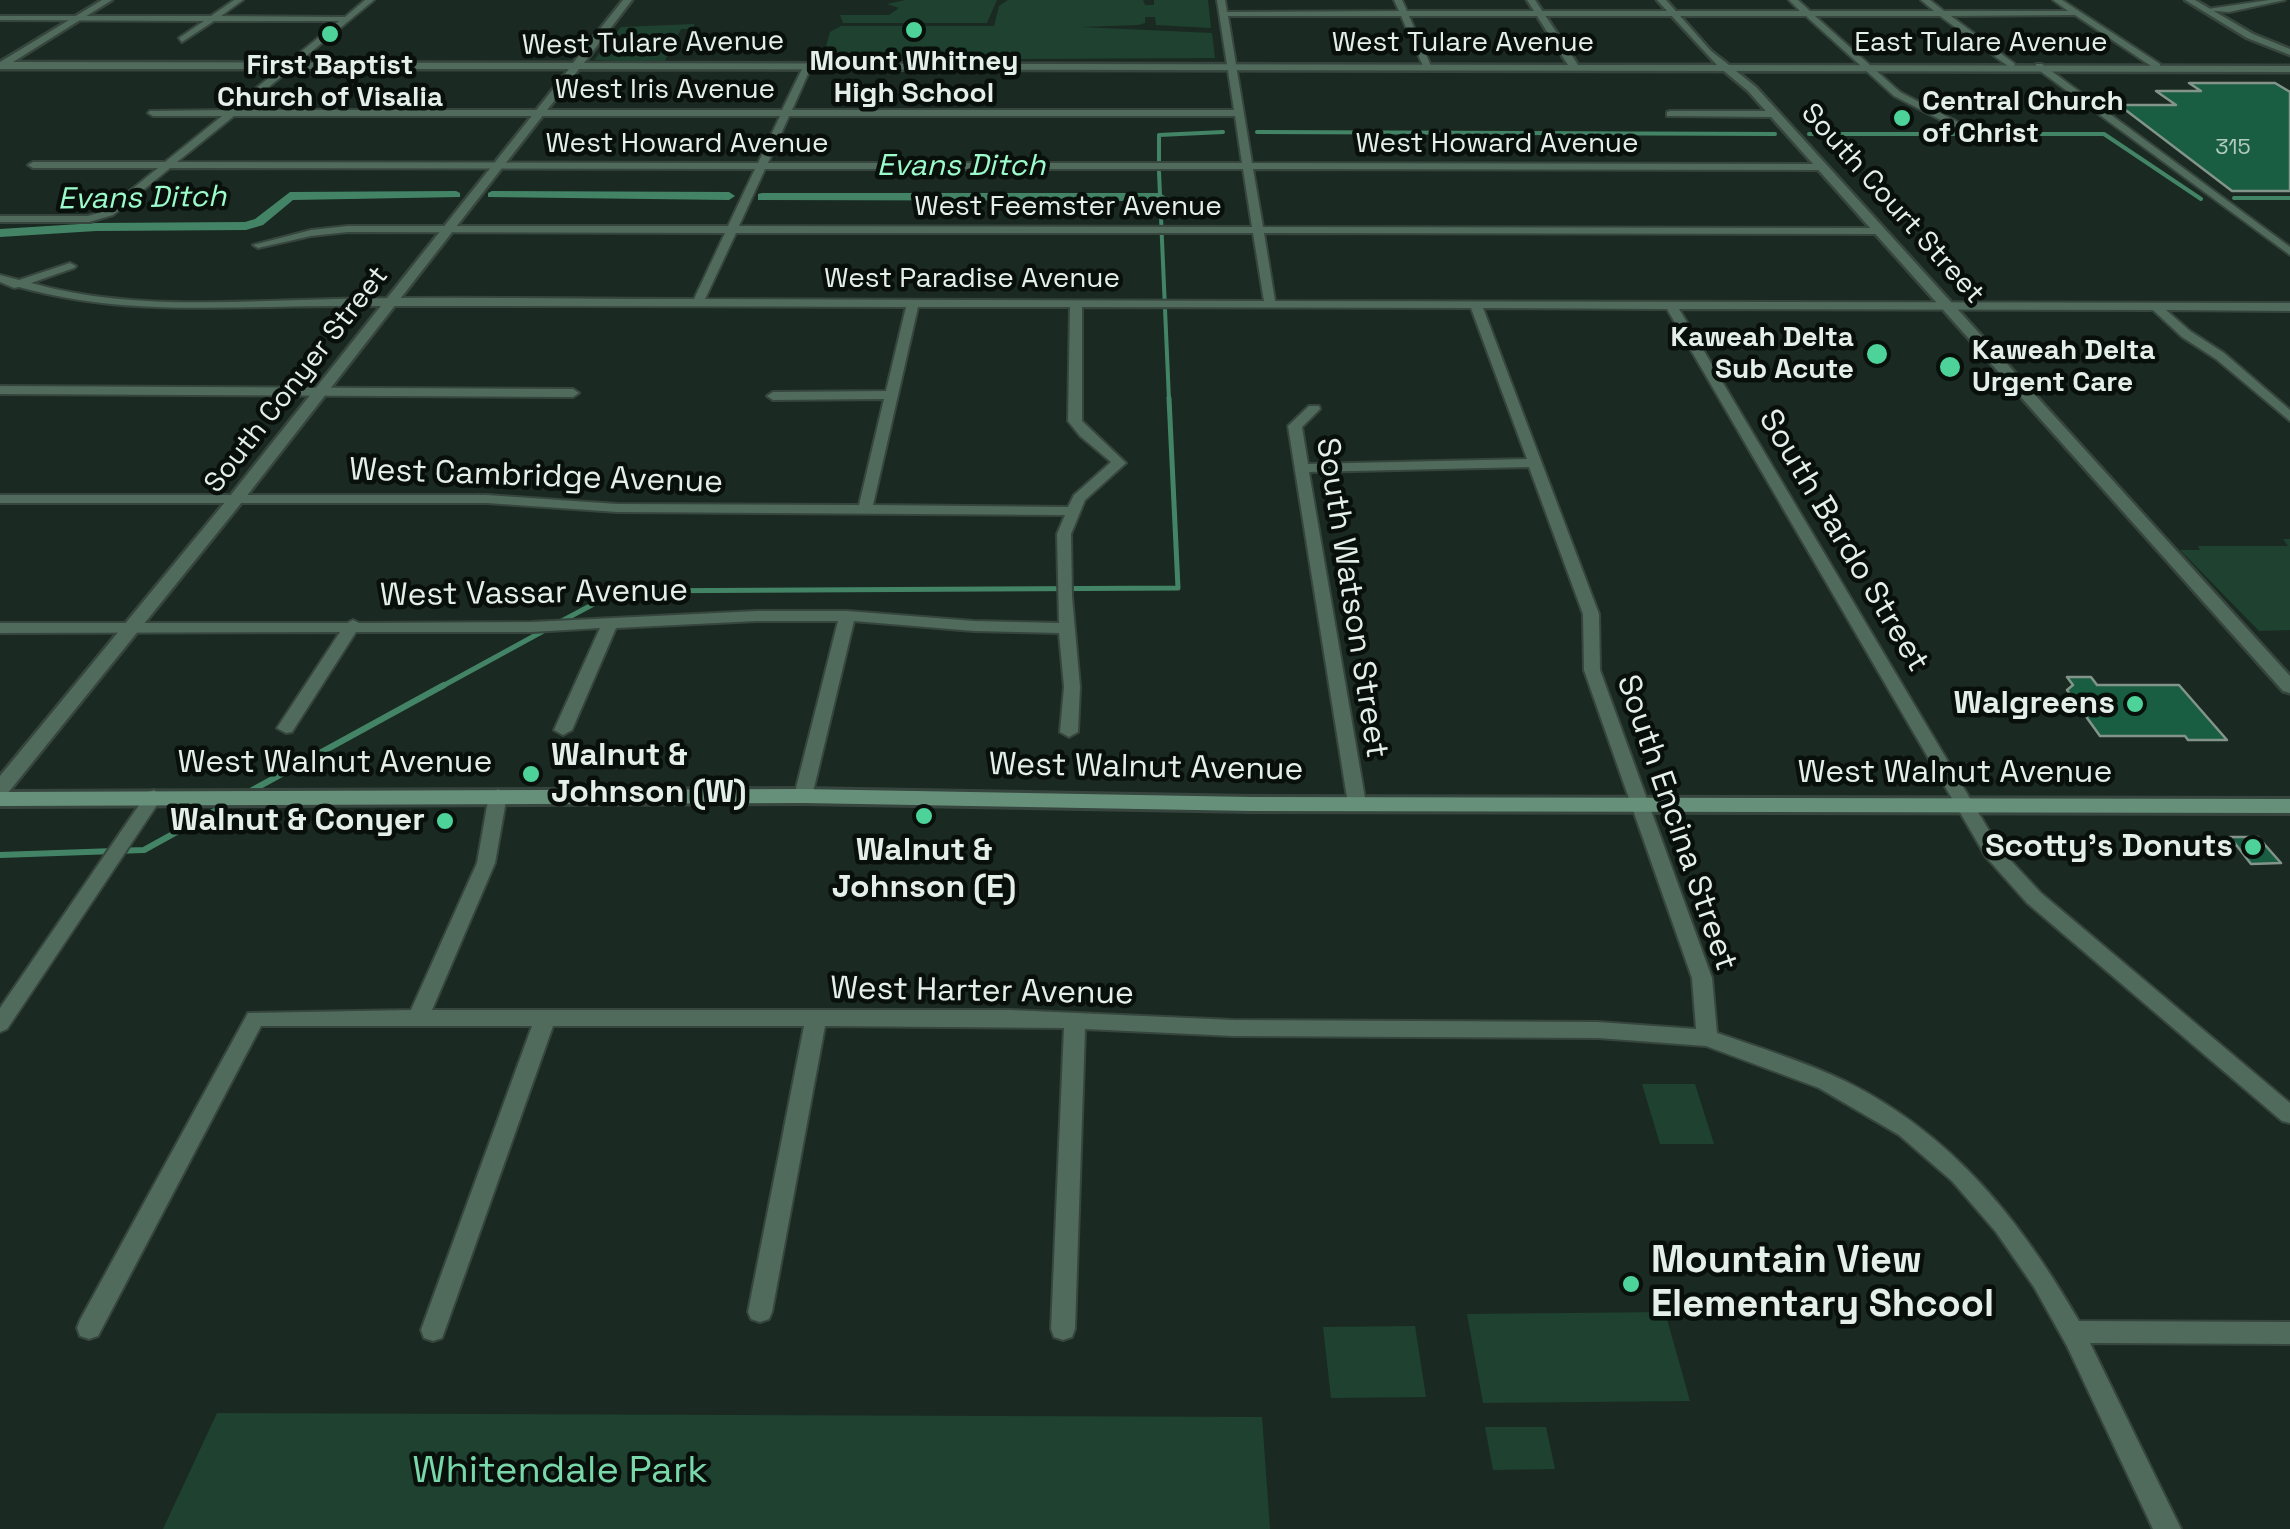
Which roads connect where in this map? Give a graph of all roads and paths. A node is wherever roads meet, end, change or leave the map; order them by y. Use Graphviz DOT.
graph roads {
  1 [pos="108,0"];
  2 [pos="240,0"];
  3 [pos="370,0"];
  4 [pos="628,0"];
  5 [pos="1221,0"];
  6 [pos="1398,0"];
  7 [pos="1530,0"];
  8 [pos="1661,0"];
  9 [pos="1794,0"];
  10 [pos="1925,0"];
  11 [pos="2057,0"];
  12 [pos="2188,0"];
  13 [pos="2281,0"];
  14 [pos="2205,10"];
  15 [pos="1942,13"];
  16 [pos="2077,13"];
  17 [pos="1223,14"];
  18 [pos="1404,14"];
  19 [pos="1540,14"];
  20 [pos="1672,14"];
  21 [pos="1808,14"];
  22 [pos="0,18"];
  23 [pos="77,18"];
  24 [pos="211,19"];
  25 [pos="346,19"];
  26 [pos="182,40"];
  27 [pos="2290,61"];
  28 [pos="808,64"];
  29 [pos="1231,65"];
  30 [pos="0,66"];
  31 [pos="1426,66"];
  32 [pos="1574,66"];
  33 [pos="1727,66"];
  34 [pos="1865,66"];
  35 [pos="2012,66"];
  36 [pos="2039,66"];
  37 [pos="2157,66"];
  38 [pos="285,68"];
  39 [pos="574,68"];
  40 [pos="785,112"];
  41 [pos="1238,112"];
  42 [pos="153,113"];
  43 [pos="228,114"];
  44 [pos="540,114"];
  45 [pos="1670,114"];
  46 [pos="1775,114"];
  47 [pos="1970,132"];
  48 [pos="33,165"];
  49 [pos="164,165"];
  50 [pos="500,166"];
  51 [pos="1247,166"];
  52 [pos="761,167"];
  53 [pos="1822,167"];
  54 [pos="0,219"];
  55 [pos="448,229"];
  56 [pos="733,229"];
  57 [pos="1256,230"];
  58 [pos="1879,231"];
  59 [pos="258,245"];
  60 [pos="2290,252"];
  61 [pos="70,266"];
  62 [pos="0,278"];
  63 [pos="18,284"];
  64 [pos="0,290"];
  65 [pos="390,303"];
  66 [pos="698,303"];
  67 [pos="912,304"];
  68 [pos="1076,304"];
  69 [pos="1270,304"];
  70 [pos="1476,305"];
  71 [pos="1671,305"];
  72 [pos="1946,306"];
  73 [pos="2290,307"];
  74 [pos="2156,308"];
  75 [pos="0,390"];
  76 [pos="320,391"];
  77 [pos="573,392"];
  78 [pos="773,396"];
  79 [pos="892,396"];
  80 [pos="1314,408"];
  81 [pos="2290,417"];
  82 [pos="1534,463"];
  83 [pos="1302,468"];
  84 [pos="0,499"];
  85 [pos="236,499"];
  86 [pos="866,510"];
  87 [pos="1071,511"];
  88 [pos="847,616"];
  89 [pos="353,625"];
  90 [pos="609,625"];
  91 [pos="0,628"];
  92 [pos="1068,628"];
  93 [pos="130,629"];
  94 [pos="2290,687"];
  95 [pos="286,728"];
  96 [pos="563,730"];
  97 [pos="1069,732"];
  98 [pos="0,789"];
  99 [pos="498,795"];
  100 [pos="154,796"];
  101 [pos="803,796"];
  102 [pos="0,799"];
  103 [pos="1357,804"];
  104 [pos="1640,805"];
  105 [pos="1966,806"];
  106 [pos="2290,806"];
  107 [pos="419,1016"];
  108 [pos="545,1019"];
  109 [pos="816,1020"];
  110 [pos="1074,1023"];
  111 [pos="0,1024"];
  112 [pos="1707,1038"];
  113 [pos="2290,1115"];
  114 [pos="760,1312"];
  115 [pos="89,1328"];
  116 [pos="1063,1329"];
  117 [pos="434,1330"];
  118 [pos="2071,1332"];
  119 [pos="2290,1333"];
  120 [pos="2167,1529"];
  1 -- 23 [label="street"];
  2 -- 24 [label="street"];
  3 -- 25 [label="street"];
  4 -- 39 [label="street, South Conyer Street"];
  5 -- 17 [label="street"];
  6 -- 18 [label="street"];
  7 -- 19 [label="street"];
  8 -- 20 [label="street, South Court Street"];
  9 -- 21 [label="street"];
  10 -- 15 [label="street"];
  11 -- 16 [label="street"];
  12 -- 14 [label="street"];
  13 -- 14 [label="street"];
  14 -- 27 [label="street"];
  15 -- 16 [label="street"];
  15 -- 21 [label="street"];
  15 -- 35 [label="street"];
  16 -- 37 [label="street"];
  17 -- 18 [label="street"];
  17 -- 29 [label="street"];
  18 -- 19 [label="street"];
  18 -- 31 [label="street"];
  19 -- 20 [label="street"];
  19 -- 32 [label="street"];
  20 -- 21 [label="street"];
  20 -- 33 [label="street, South Court Street"];
  21 -- 34 [label="street"];
  22 -- 23 [label="street"];
  23 -- 24 [label="street"];
  23 -- 30 [label="street"];
  24 -- 25 [label="street"];
  24 -- 26 [label="street"];
  25 -- 38 [label="street"];
  27 -- 37 [label="street, East Tulare Avenue"];
  28 -- 29 [label="street, West Tulare Avenue"];
  28 -- 39 [label="street, West Tulare Avenue"];
  28 -- 40 [label="street"];
  29 -- 31 [label="street, West Tulare Avenue"];
  29 -- 41 [label="street"];
  30 -- 38 [label="street, West Tulare Avenue"];
  31 -- 32 [label="street, West Tulare Avenue"];
  32 -- 33 [label="street, West Tulare Avenue"];
  33 -- 34 [label="street, East Tulare Avenue"];
  33 -- 46 [label="street, South Court Street"];
  34 -- 35 [label="street, East Tulare Avenue"];
  34 -- 47 [label="street"];
  35 -- 36 [label="street, East Tulare Avenue"];
  36 -- 37 [label="street, East Tulare Avenue"];
  36 -- 60 [label="street"];
  38 -- 39 [label="street, West Tulare Avenue"];
  38 -- 43 [label="street"];
  39 -- 44 [label="street, South Conyer Street"];
  40 -- 41 [label="street, West Iris Avenue"];
  40 -- 44 [label="street, West Iris Avenue"];
  40 -- 52 [label="street"];
  41 -- 51 [label="street"];
  42 -- 43 [label="street, West Iris Avenue"];
  43 -- 44 [label="street, West Iris Avenue"];
  43 -- 49 [label="street"];
  44 -- 50 [label="street, South Conyer Street"];
  45 -- 46 [label="street, South Court Street"];
  46 -- 53 [label="street, South Court Street"];
  48 -- 49 [label="street, West Howard Avenue"];
  49 -- 50 [label="street, West Howard Avenue"];
  49 -- 54 [label="street"];
  50 -- 52 [label="street, West Howard Avenue"];
  50 -- 55 [label="street, South Conyer Street"];
  51 -- 52 [label="street, West Howard Avenue"];
  51 -- 53 [label="street, West Howard Avenue"];
  51 -- 57 [label="street"];
  52 -- 56 [label="street"];
  53 -- 58 [label="street, South Court Street"];
  55 -- 56 [label="street, West Feemster Avenue"];
  55 -- 59 [label="street, West Feemster Avenue"];
  55 -- 65 [label="street, South Conyer Street"];
  56 -- 57 [label="street, West Feemster Avenue"];
  56 -- 66 [label="street"];
  57 -- 58 [label="street, West Feemster Avenue"];
  57 -- 69 [label="street"];
  58 -- 72 [label="street, South Court Street"];
  61 -- 63 [label="street"];
  62 -- 63 [label="street, West Paradise Avenue"];
  63 -- 64 [label="street"];
  63 -- 65 [label="street, West Paradise Avenue"];
  65 -- 66 [label="street, West Paradise Avenue"];
  65 -- 76 [label="street, South Conyer Street"];
  66 -- 67 [label="street, West Paradise Avenue"];
  67 -- 68 [label="street, West Paradise Avenue"];
  67 -- 79 [label="street"];
  68 -- 69 [label="street, West Paradise Avenue"];
  68 -- 87 [label="street"];
  69 -- 70 [label="street, West Paradise Avenue"];
  70 -- 71 [label="street, West Paradise Avenue"];
  70 -- 82 [label="street, South Encina Street"];
  71 -- 72 [label="street, West Paradise Avenue"];
  71 -- 105 [label="street, South Bardo Street"];
  72 -- 74 [label="street, West Paradise Avenue"];
  72 -- 94 [label="street, South Court Street"];
  73 -- 74 [label="street, West Paradise Avenue"];
  74 -- 81 [label="street"];
  75 -- 76 [label="street"];
  76 -- 77 [label="street"];
  76 -- 85 [label="street, South Conyer Street"];
  78 -- 79 [label="street"];
  79 -- 86 [label="street"];
  80 -- 83 [label="street, South Watson Street"];
  82 -- 83 [label="street"];
  82 -- 104 [label="street, South Encina Street"];
  83 -- 103 [label="street, South Watson Street"];
  84 -- 85 [label="street, West Cambridge Avenue"];
  85 -- 86 [label="street, West Cambridge Avenue"];
  85 -- 93 [label="street, South Conyer Street"];
  86 -- 87 [label="street, West Cambridge Avenue"];
  87 -- 92 [label="street"];
  88 -- 90 [label="street, West Vassar Avenue"];
  88 -- 92 [label="street, West Vassar Avenue"];
  88 -- 101 [label="street"];
  89 -- 90 [label="street, West Vassar Avenue"];
  89 -- 93 [label="street, West Vassar Avenue"];
  89 -- 95 [label="street"];
  90 -- 96 [label="street"];
  91 -- 93 [label="street, West Vassar Avenue"];
  92 -- 97 [label="street"];
  93 -- 98 [label="street, South Conyer Street"];
  99 -- 100 [label="main road, West Walnut Avenue"];
  99 -- 101 [label="main road, West Walnut Avenue"];
  99 -- 107 [label="street"];
  100 -- 102 [label="main road, West Walnut Avenue"];
  100 -- 111 [label="street"];
  101 -- 103 [label="main road, West Walnut Avenue"];
  103 -- 104 [label="main road, West Walnut Avenue"];
  104 -- 105 [label="main road, West Walnut Avenue"];
  104 -- 112 [label="street, South Encina Street"];
  105 -- 106 [label="main road, West Walnut Avenue"];
  105 -- 113 [label="street, South Bardo Street"];
  107 -- 108 [label="street, West Harter Avenue"];
  107 -- 115 [label="street, West Harter Avenue"];
  108 -- 109 [label="street, West Harter Avenue"];
  108 -- 117 [label="street"];
  109 -- 110 [label="street, West Harter Avenue"];
  109 -- 114 [label="street"];
  110 -- 112 [label="street, West Harter Avenue"];
  110 -- 116 [label="street"];
  112 -- 118 [label="street"];
  118 -- 119 [label="street"];
  118 -- 120 [label="street"];
}
